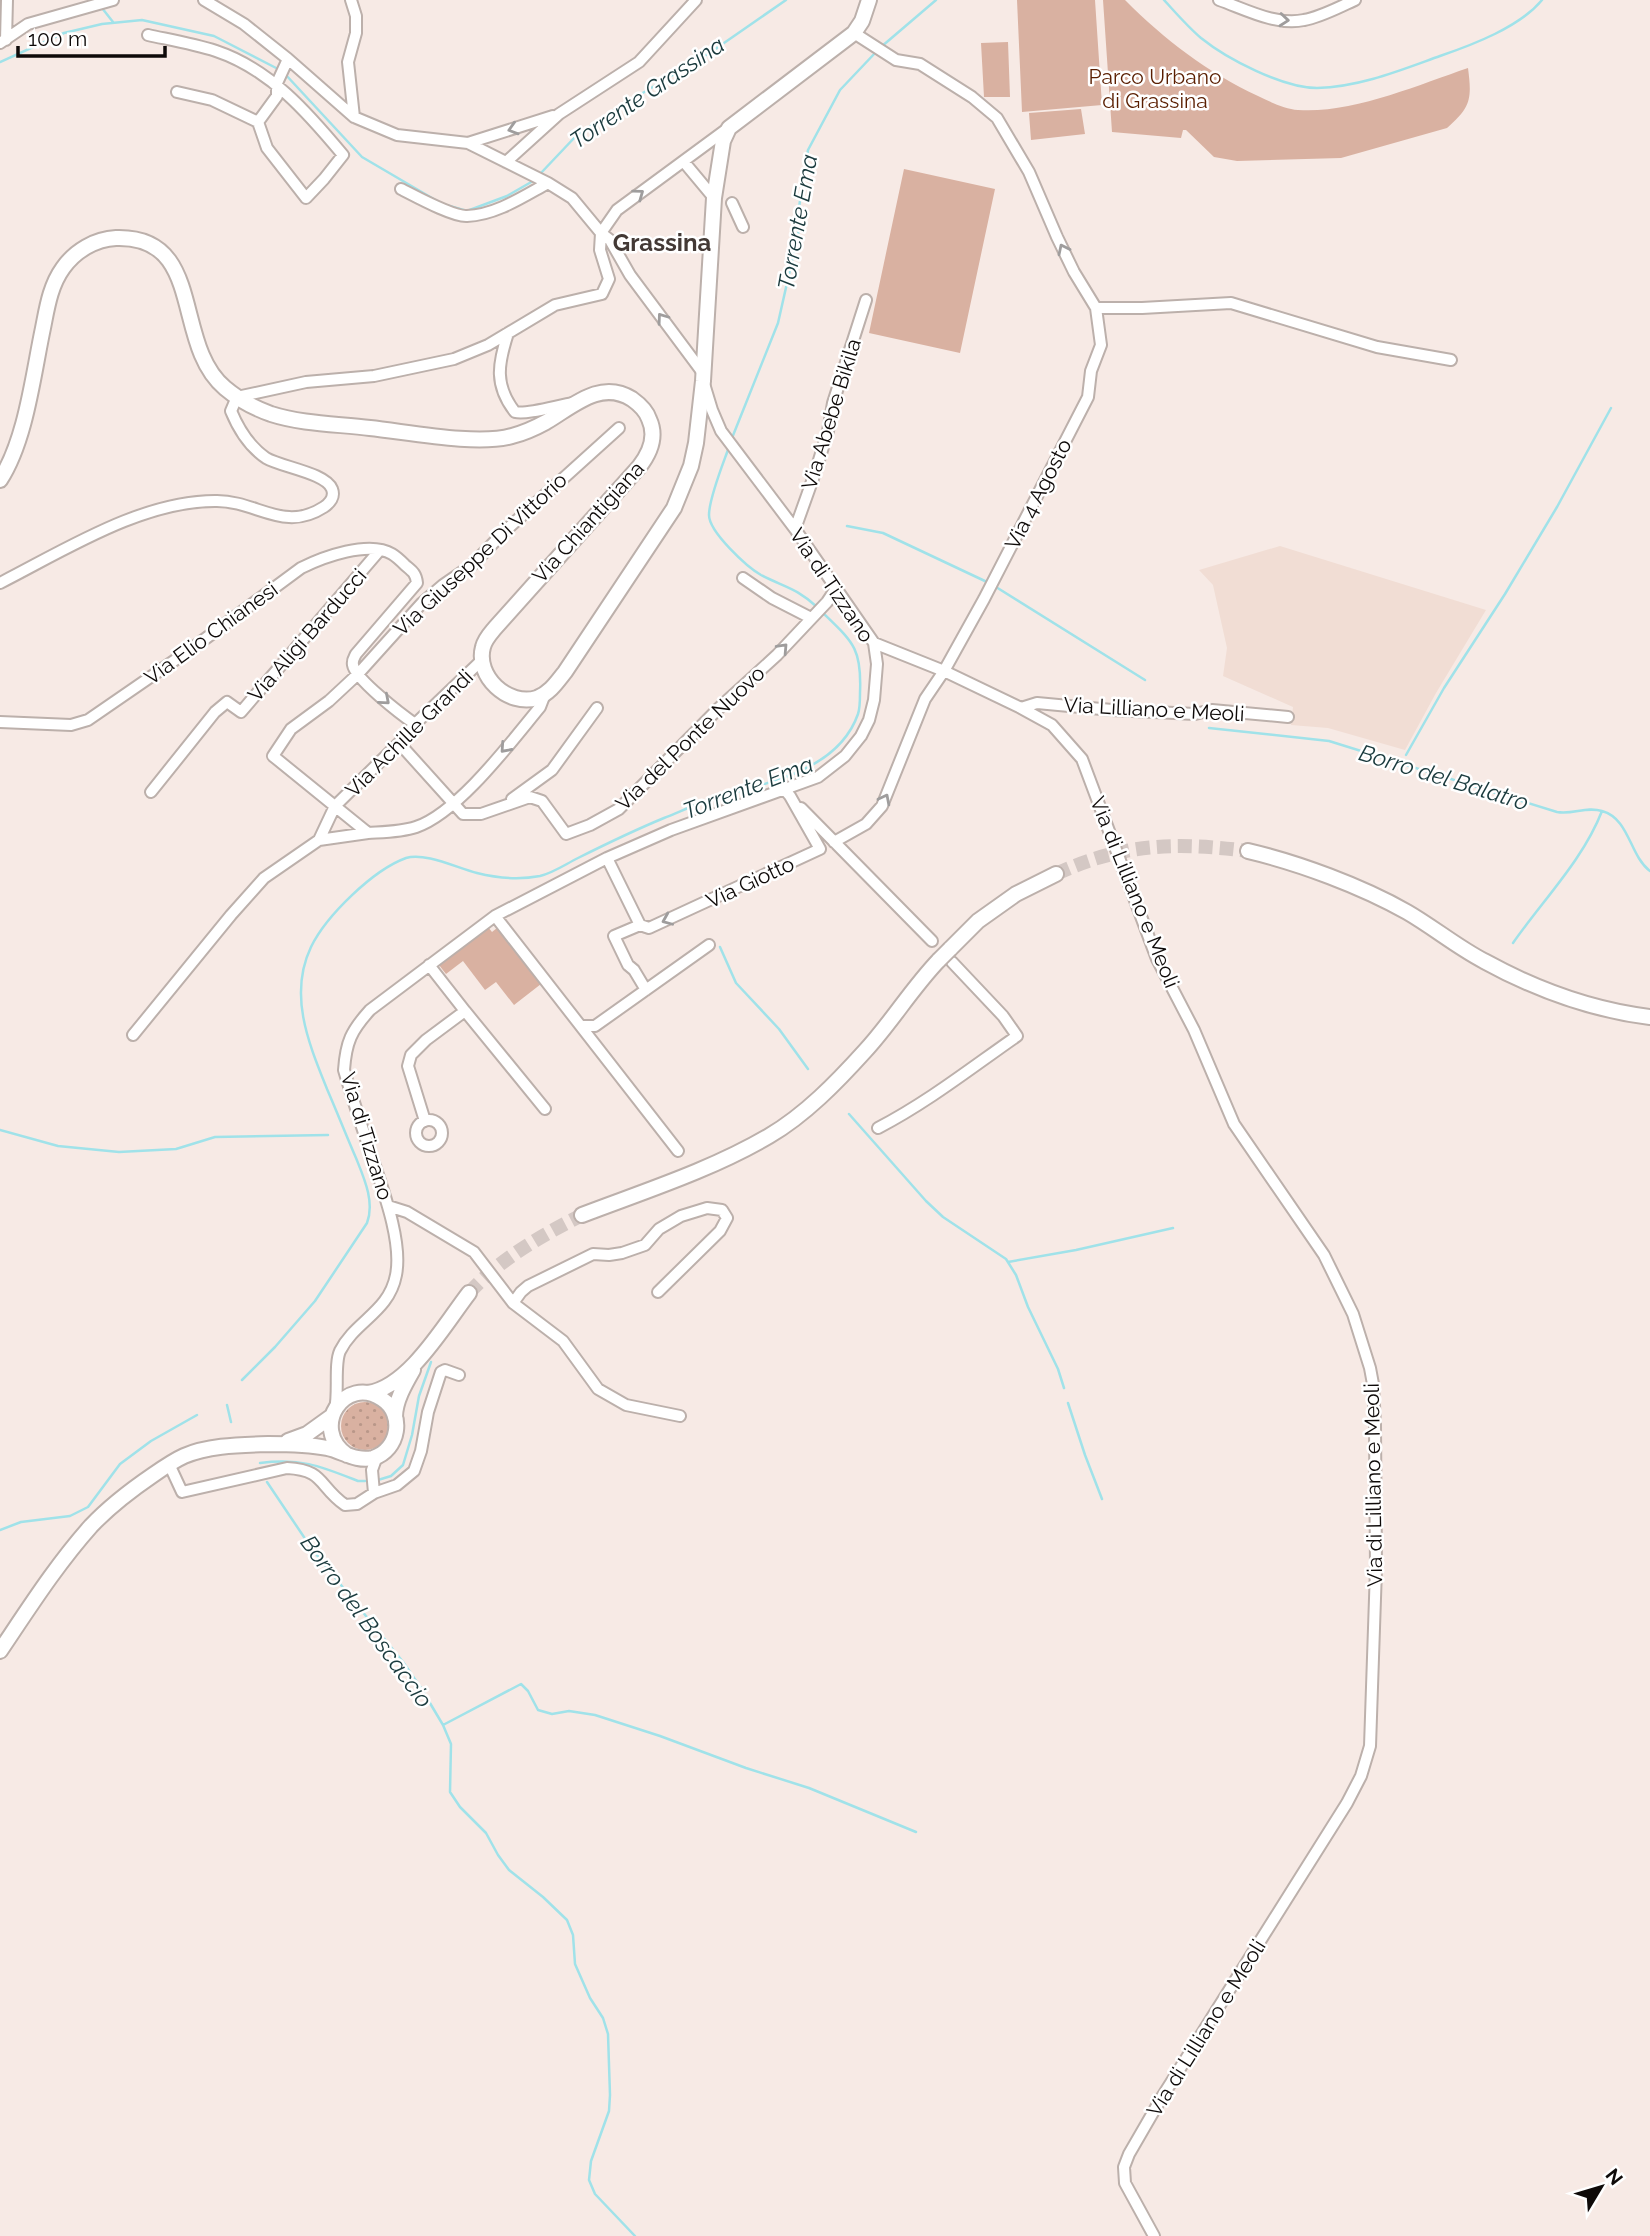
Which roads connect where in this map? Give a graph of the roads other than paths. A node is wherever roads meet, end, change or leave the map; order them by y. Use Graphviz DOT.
graph roads {
  1 [pos="7,0"];
  2 [pos="113,0"];
  3 [pos="204,0"];
  4 [pos="351,0"];
  5 [pos="869,0"];
  6 [pos="1219,0"];
  7 [pos="1355,0"];
  8 [pos="694,1"];
  9 [pos="148,35"];
  10 [pos="859,36"];
  11 [pos="3,42"];
  12 [pos="287,61"];
  13 [pos="278,81"];
  14 [pos="177,92"];
  15 [pos="559,114"];
  16 [pos="354,117"];
  17 [pos="258,122"];
  18 [pos="729,128"];
  19 [pos="468,143"];
  20 [pos="506,162"];
  21 [pos="684,162"];
  22 [pos="544,181"];
  23 [pos="401,190"];
  24 [pos="713,198"];
  25 [pos="732,203"];
  26 [pos="743,227"];
  27 [pos="601,233"];
  28 [pos="866,300"];
  29 [pos="1096,308"];
  30 [pos="508,333"];
  31 [pos="1451,360"];
  32 [pos="703,377"];
  33 [pos="237,397"];
  34 [pos="577,402"];
  35 [pos="619,428"];
  36 [pos="0,480"];
  37 [pos="795,528"];
  38 [pos="379,551"];
  39 [pos="743,578"];
  40 [pos="0,583"];
  41 [pos="837,587"];
  42 [pos="812,617"];
  43 [pos="874,643"];
  44 [pos="483,659"];
  45 [pos="944,671"];
  46 [pos="358,674"];
  47 [pos="545,694"];
  48 [pos="597,708"];
  49 [pos="1021,708"];
  50 [pos="1288,717"];
  51 [pos="0,722"];
  52 [pos="415,724"];
  53 [pos="399,743"];
  54 [pos="151,792"];
  55 [pos="786,792"];
  56 [pos="454,803"];
  57 [pos="335,806"];
  58 [pos="500,807"];
  59 [pos="368,833"];
  60 [pos="319,841"];
  61 [pos="834,842"];
  62 [pos="1248,851"];
  63 [pos="607,858"];
  64 [pos="1056,874"];
  65 [pos="495,916"];
  66 [pos="640,925"];
  67 [pos="932,941"];
  68 [pos="709,945"];
  69 [pos="947,957"];
  70 [pos="429,965"];
  71 [pos="646,990"];
  72 [pos="465,1011"];
  73 [pos="1650,1017"];
  74 [pos="581,1026"];
  75 [pos="595,1026"];
  76 [pos="133,1035"];
  77 [pos="590,1038"];
  78 [pos="545,1109"];
  79 [pos="425,1121"];
  80 [pos="878,1128"];
  81 [pos="678,1151"];
  82 [pos="388,1206"];
  83 [pos="582,1215"];
  84 [pos="658,1292"];
  85 [pos="469,1293"];
  86 [pos="513,1303"];
  87 [pos="421,1356"];
  88 [pos="338,1364"];
  89 [pos="459,1375"];
  90 [pos="364,1393"];
  91 [pos="333,1413"];
  92 [pos="680,1416"];
  93 [pos="395,1417"];
  94 [pos="271,1444"];
  95 [pos="377,1456"];
  96 [pos="353,1457"];
  97 [pos="169,1464"];
  98 [pos="372,1477"];
  99 [pos="374,1493"];
  100 [pos="0,1651"];
  101 [pos="1154,2236"];
  1 -- 11 [label="street"];
  2 -- 11 [label="street"];
  3 -- 12 [label="street"];
  4 -- 16 [label="street"];
  5 -- 10 [label="main road"];
  6 -- 7 [label="street, one-way"];
  8 -- 15 [label="street"];
  9 -- 13 [label="street"];
  10 -- 18 [label="main road"];
  29 -- 10 [label="street, one-way"];
  12 -- 13 [label="street"];
  12 -- 16 [label="street"];
  13 -- 17 [label="street"];
  13 -- 17 [label="street"];
  14 -- 17 [label="street"];
  15 -- 19 [label="street, one-way"];
  15 -- 20 [label="street"];
  16 -- 19 [label="street"];
  18 -- 21 [label="street"];
  18 -- 24 [label="main road"];
  19 -- 20 [label="street, Via di Tizzano"];
  20 -- 22 [label="street, Via di Tizzano"];
  21 -- 24 [label="street"];
  27 -- 21 [label="street, one-way"];
  22 -- 23 [label="street"];
  22 -- 27 [label="street, Via di Tizzano"];
  24 -- 32 [label="main road"];
  25 -- 26 [label="street"];
  27 -- 30 [label="street"];
  32 -- 27 [label="street, Via di Tizzano, one-way"];
  28 -- 37 [label="street, Via Abebe Bikila"];
  29 -- 31 [label="street"];
  29 -- 45 [label="street, Via 4 Agosto"];
  30 -- 33 [label="street"];
  30 -- 34 [label="street"];
  32 -- 37 [label="street, Via di Tizzano"];
  32 -- 47 [label="main road"];
  33 -- 34 [label="main road, Via Chiantigiana"];
  33 -- 36 [label="main road, Via Chiantigiana"];
  33 -- 40 [label="street"];
  34 -- 44 [label="main road, Via Chiantigiana"];
  35 -- 46 [label="street, Via Giuseppe Di Vittorio"];
  37 -- 41 [label="street, Via di Tizzano"];
  38 -- 46 [label="street"];
  38 -- 51 [label="street, Via Elio Chianesi"];
  38 -- 54 [label="street, Via Aligi Barducci"];
  39 -- 42 [label="street"];
  41 -- 42 [label="street, Via del Ponte Nuovo"];
  41 -- 43 [label="street, Via di Tizzano"];
  58 -- 42 [label="street, Via del Ponte Nuovo, one-way"];
  43 -- 45 [label="street, Via di Lilliano e Meoli"];
  43 -- 55 [label="street, Via di Tizzano"];
  44 -- 47 [label="main road"];
  44 -- 52 [label="street, Via Achille Grandi"];
  45 -- 49 [label="street, Via di Lilliano e Meoli"];
  61 -- 45 [label="street, Via 4 Agosto, one-way"];
  46 -- 52 [label="street, one-way"];
  46 -- 57 [label="street, Via Giuseppe Di Vittorio"];
  47 -- 56 [label="street, one-way"];
  48 -- 58 [label="street"];
  49 -- 50 [label="street, Via Lilliano e Meoli"];
  49 -- 101 [label="street, Via di Lilliano e Meoli"];
  52 -- 53 [label="street, Via Achille Grandi"];
  53 -- 56 [label="street"];
  53 -- 57 [label="street, Via Achille Grandi"];
  55 -- 61 [label="street"];
  55 -- 63 [label="street, Via di Tizzano"];
  55 -- 66 [label="street, Via Giotto, one-way"];
  56 -- 58 [label="street, Via del Ponte Nuovo"];
  56 -- 59 [label="street"];
  57 -- 59 [label="street, Via Giuseppe Di Vittorio"];
  57 -- 60 [label="street"];
  59 -- 60 [label="street"];
  60 -- 76 [label="street"];
  61 -- 67 [label="street"];
  62 -- 73 [label="main road"];
  63 -- 65 [label="street, Via di Tizzano"];
  63 -- 66 [label="street"];
  64 -- 69 [label="main road"];
  65 -- 70 [label="street, Via di Tizzano"];
  65 -- 74 [label="street"];
  66 -- 71 [label="street, Via Giotto"];
  68 -- 71 [label="street"];
  69 -- 80 [label="street"];
  69 -- 83 [label="main road"];
  70 -- 72 [label="street"];
  70 -- 82 [label="street, Via di Tizzano"];
  71 -- 75 [label="street"];
  72 -- 78 [label="street"];
  72 -- 79 [label="street"];
  74 -- 75 [label="street"];
  74 -- 77 [label="street"];
  75 -- 77 [label="street"];
  77 -- 81 [label="street"];
  82 -- 86 [label="street"];
  82 -- 88 [label="street, Via di Tizzano"];
  84 -- 86 [label="street"];
  85 -- 87 [label="main road"];
  86 -- 92 [label="street"];
  87 -- 90 [label="main road"];
  87 -- 93 [label="main road, Via di Tizzano"];
  88 -- 90 [label="street"];
  88 -- 91 [label="street, Via di Tizzano"];
  89 -- 99 [label="street"];
  90 -- 91 [label="main road"];
  90 -- 93 [label="main road"];
  91 -- 94 [label="main road"];
  91 -- 96 [label="main road, Via di Tizzano"];
  93 -- 95 [label="main road, Via di Tizzano"];
  94 -- 96 [label="main road"];
  94 -- 97 [label="main road"];
  95 -- 96 [label="main road"];
  95 -- 98 [label="street, Via di Tizzano"];
  96 -- 98 [label="street, Via di Tizzano"];
  97 -- 99 [label="street"];
  97 -- 100 [label="main road"];
  98 -- 99 [label="street, Via di Tizzano"];
}
